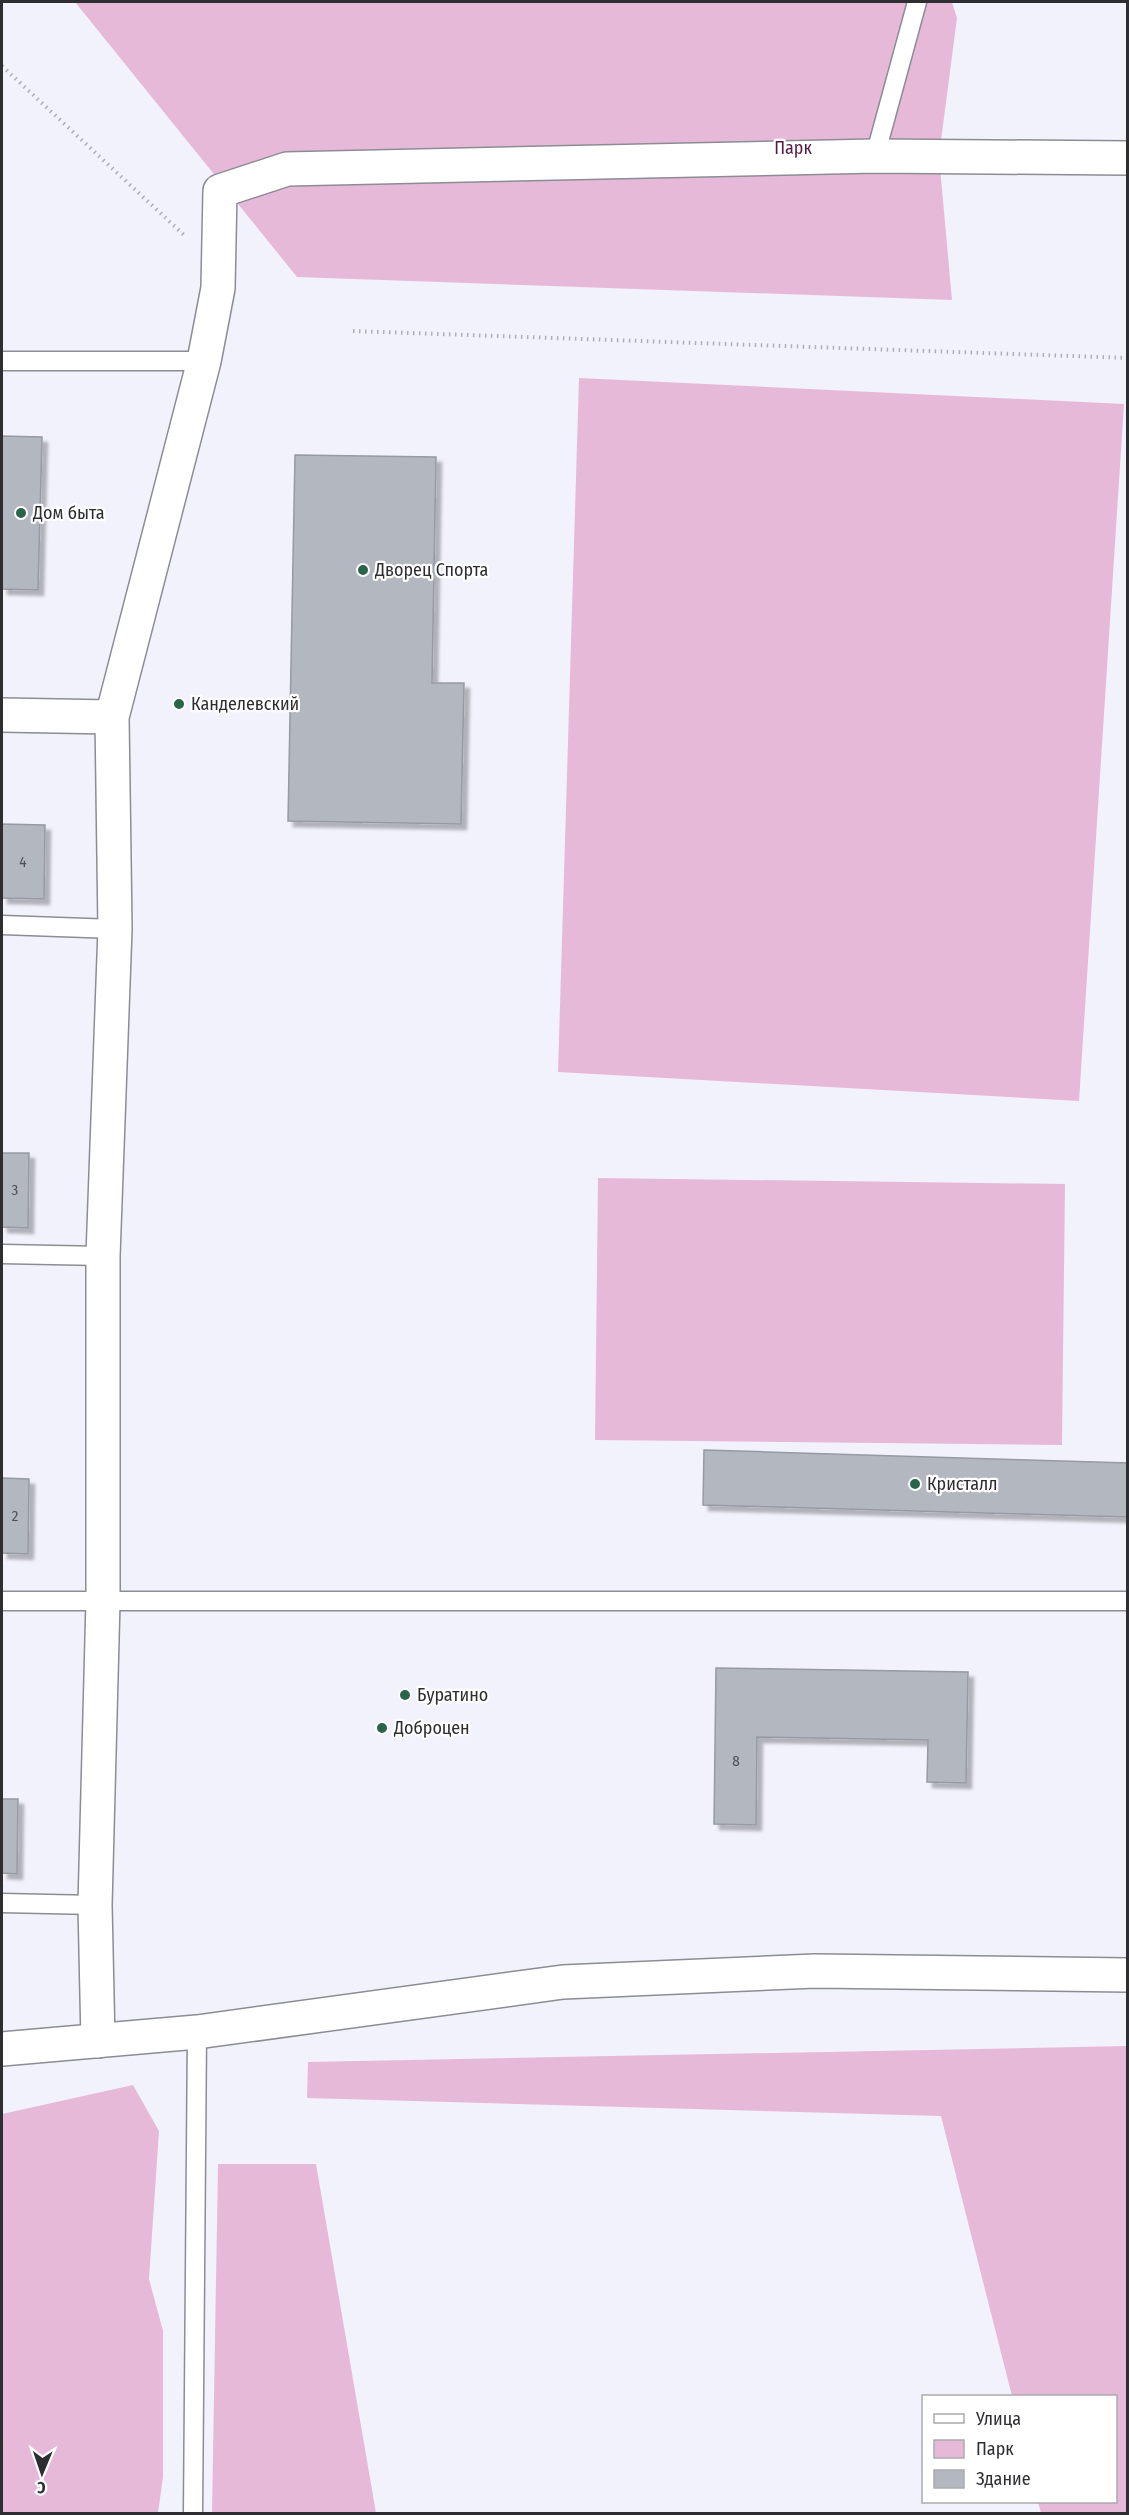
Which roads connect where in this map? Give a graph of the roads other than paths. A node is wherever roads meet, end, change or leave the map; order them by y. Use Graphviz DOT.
graph roads {
  1 [pos="917,2"];
  2 [pos="875,156"];
  3 [pos="1128,158"];
  4 [pos="2,361"];
  5 [pos="204,361"];
  6 [pos="2,715"];
  7 [pos="112,717"];
  8 [pos="2,925"];
  9 [pos="115,929"];
  10 [pos="2,1254"];
  11 [pos="103,1256"];
  12 [pos="2,1601"];
  13 [pos="103,1601"];
  14 [pos="1128,1601"];
  15 [pos="2,1903"];
  16 [pos="95,1905"];
  17 [pos="1128,1976"];
  18 [pos="197,2032"];
  19 [pos="98,2041"];
  20 [pos="2,2049"];
  21 [pos="193,2514"];
  1 -- 2 [label="lane"];
  2 -- 3 [label="street"];
  2 -- 5 [label="street"];
  4 -- 5 [label="lane"];
  5 -- 7 [label="street"];
  6 -- 7 [label="street"];
  7 -- 9 [label="street"];
  8 -- 9 [label="lane"];
  9 -- 11 [label="street"];
  10 -- 11 [label="lane"];
  11 -- 13 [label="street"];
  12 -- 13 [label="lane"];
  13 -- 14 [label="lane"];
  13 -- 16 [label="street"];
  15 -- 16 [label="lane"];
  16 -- 19 [label="street"];
  17 -- 18 [label="street"];
  18 -- 19 [label="street"];
  18 -- 21 [label="lane"];
  19 -- 20 [label="street"];
}
